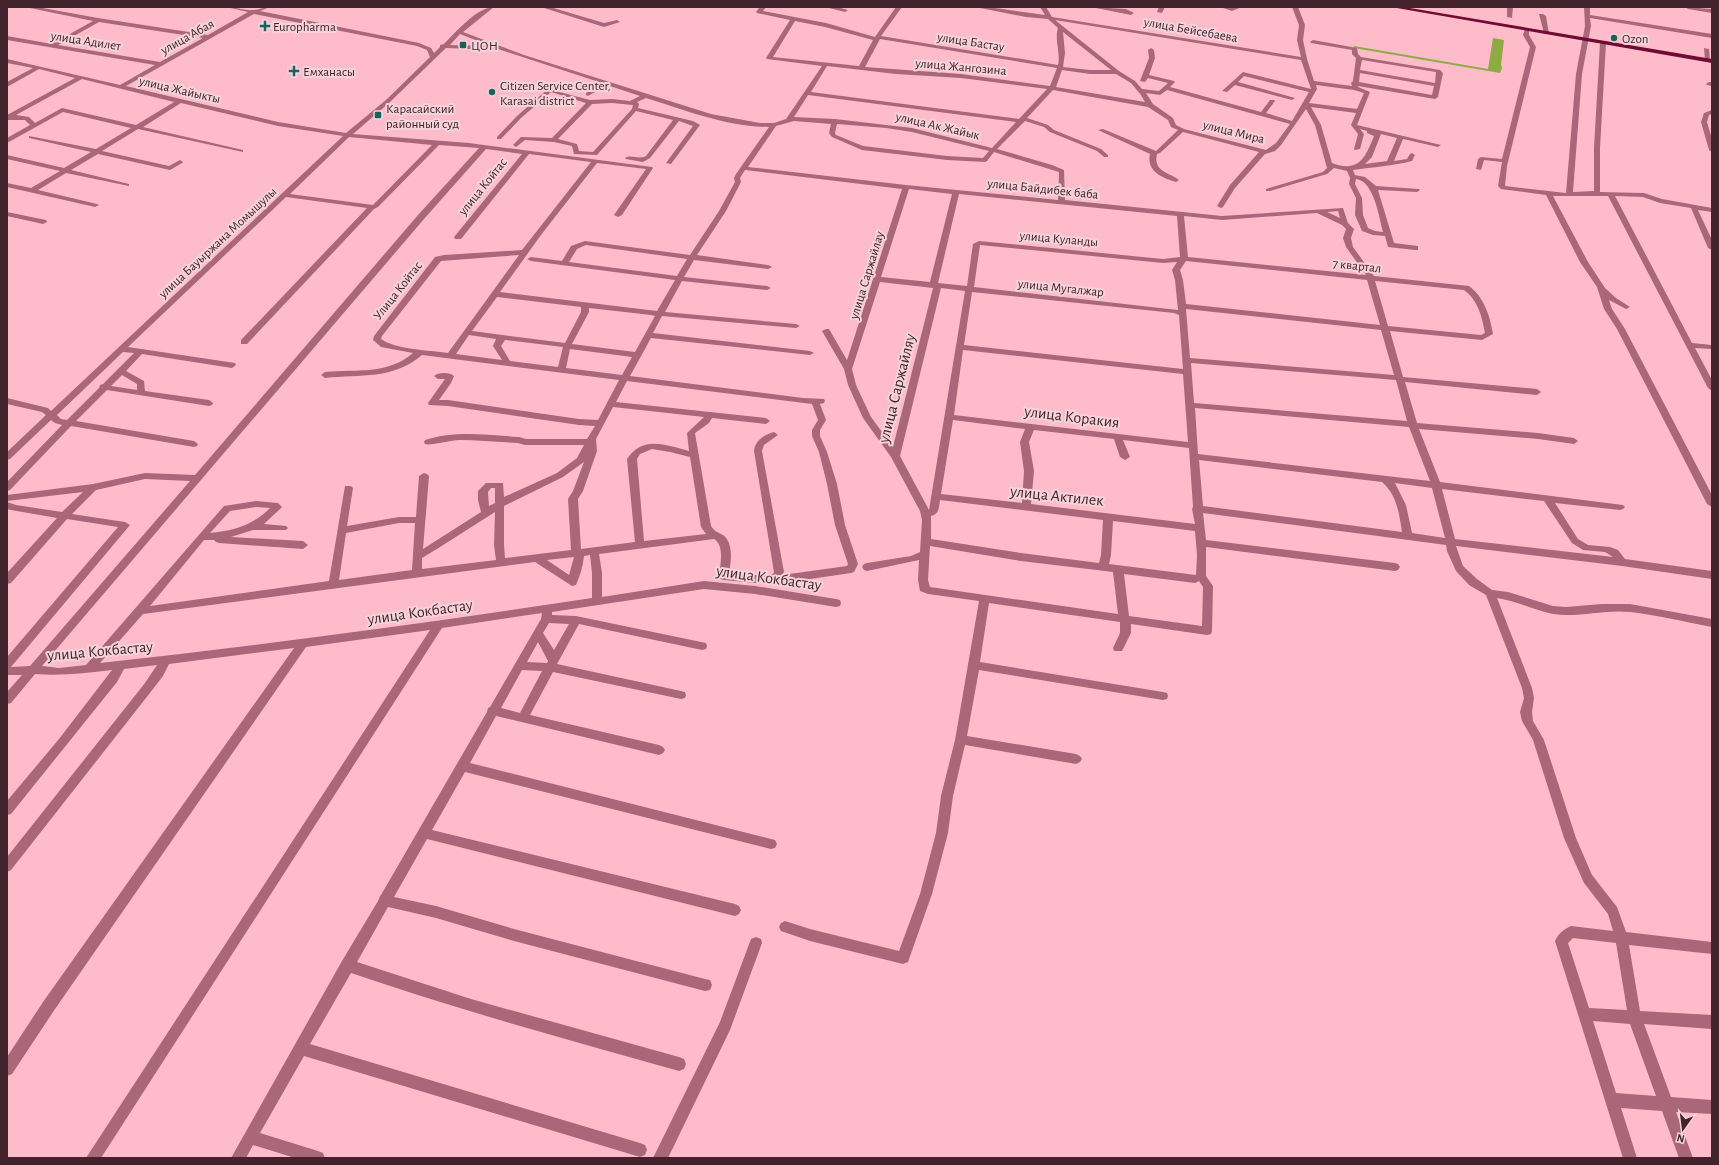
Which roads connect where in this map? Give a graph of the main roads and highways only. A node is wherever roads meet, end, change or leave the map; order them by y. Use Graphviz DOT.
graph roads {
  1 [pos="1394,7"];
  2 [pos="1410,8"];
  3 [pos="1710,60"];
  1 -- 2 [label="main road"];
  2 -- 3 [label="main road"];
}
